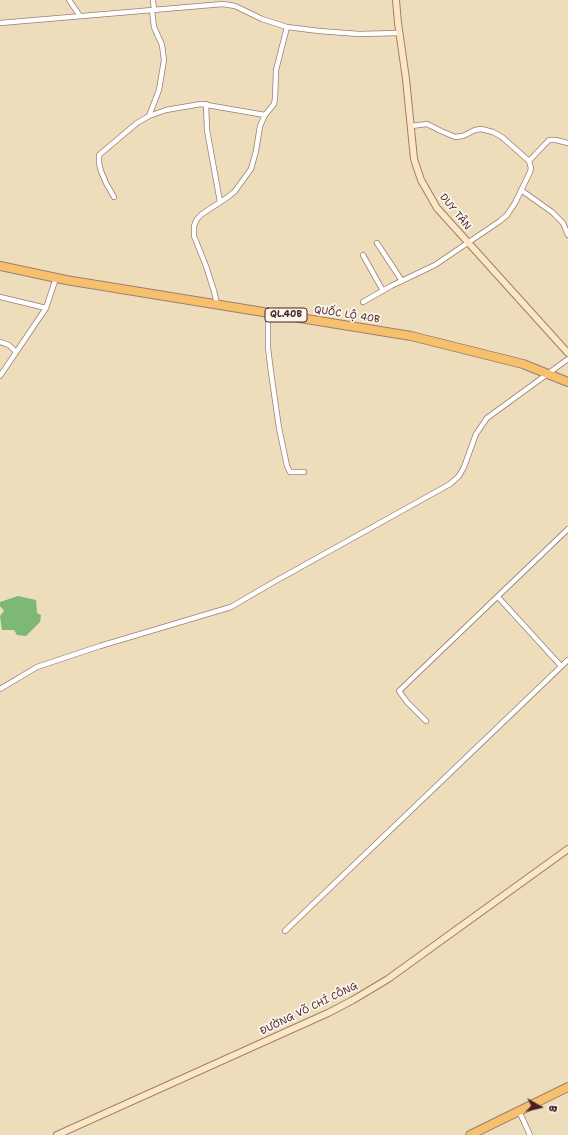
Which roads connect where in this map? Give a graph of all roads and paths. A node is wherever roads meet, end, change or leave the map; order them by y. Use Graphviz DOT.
graph roads {
  1 [pos="69,0"];
  2 [pos="153,0"];
  3 [pos="396,0"];
  4 [pos="230,2"];
  5 [pos="153,10"];
  6 [pos="80,16"];
  7 [pos="0,23"];
  8 [pos="287,27"];
  9 [pos="399,33"];
  10 [pos="206,104"];
  11 [pos="265,115"];
  12 [pos="149,116"];
  13 [pos="410,126"];
  14 [pos="568,143"];
  15 [pos="529,161"];
  16 [pos="521,190"];
  17 [pos="114,197"];
  18 [pos="220,202"];
  19 [pos="568,235"];
  20 [pos="468,242"];
  21 [pos="377,243"];
  22 [pos="363,255"];
  23 [pos="0,266"];
  24 [pos="56,278"];
  25 [pos="402,281"];
  26 [pos="383,290"];
  27 [pos="0,297"];
  28 [pos="363,302"];
  29 [pos="217,304"];
  30 [pos="46,308"];
  31 [pos="268,312"];
  32 [pos="0,342"];
  33 [pos="16,352"];
  34 [pos="568,353"];
  35 [pos="568,360"];
  36 [pos="548,374"];
  37 [pos="0,376"];
  38 [pos="568,382"];
  39 [pos="304,472"];
  40 [pos="568,529"];
  41 [pos="498,597"];
  42 [pos="568,660"];
  43 [pos="561,666"];
  44 [pos="0,689"];
  45 [pos="426,721"];
  46 [pos="568,849"];
  47 [pos="285,931"];
  48 [pos="568,1087"];
  49 [pos="519,1111"];
  50 [pos="57,1135"];
  51 [pos="470,1135"];
  52 [pos="530,1135"];
  1 -- 6 [label="street"];
  2 -- 5 [label="street"];
  3 -- 9 [label="main road, DUY TÂN"];
  4 -- 5 [label="street"];
  4 -- 8 [label="street"];
  5 -- 6 [label="street"];
  5 -- 12 [label="street"];
  6 -- 7 [label="street"];
  8 -- 9 [label="street"];
  8 -- 11 [label="street"];
  9 -- 13 [label="main road, DUY TÂN"];
  10 -- 11 [label="street"];
  10 -- 12 [label="street"];
  10 -- 18 [label="street"];
  11 -- 18 [label="street"];
  12 -- 17 [label="street"];
  13 -- 15 [label="street"];
  13 -- 20 [label="main road, DUY TÂN"];
  14 -- 15 [label="street"];
  15 -- 16 [label="street"];
  16 -- 19 [label="street"];
  16 -- 20 [label="street"];
  18 -- 29 [label="street"];
  20 -- 25 [label="street"];
  20 -- 34 [label="main road, DUY TÂN"];
  21 -- 25 [label="street"];
  22 -- 26 [label="street"];
  23 -- 24 [label="highway, QUỐC LỘ 40B / QL.40B"];
  24 -- 29 [label="highway, QUỐC LỘ 40B / QL.40B"];
  24 -- 30 [label="street"];
  25 -- 26 [label="street"];
  26 -- 28 [label="street"];
  27 -- 30 [label="street"];
  29 -- 31 [label="highway, QUỐC LỘ 40B / QL.40B"];
  30 -- 33 [label="street"];
  31 -- 36 [label="highway, QUỐC LỘ 40B / QL.40B"];
  31 -- 39 [label="street"];
  32 -- 33 [label="street"];
  33 -- 37 [label="street"];
  35 -- 36 [label="street"];
  36 -- 38 [label="highway, QUỐC LỘ 40B / QL.40B"];
  36 -- 44 [label="street"];
  40 -- 41 [label="street"];
  41 -- 43 [label="street"];
  41 -- 45 [label="street"];
  42 -- 43 [label="street"];
  43 -- 47 [label="street"];
  46 -- 50 [label="main road, ĐƯỜNG VÕ CHÍ CÔNG"];
  48 -- 49 [label="highway"];
  49 -- 51 [label="highway"];
  49 -- 52 [label="street"];
}
